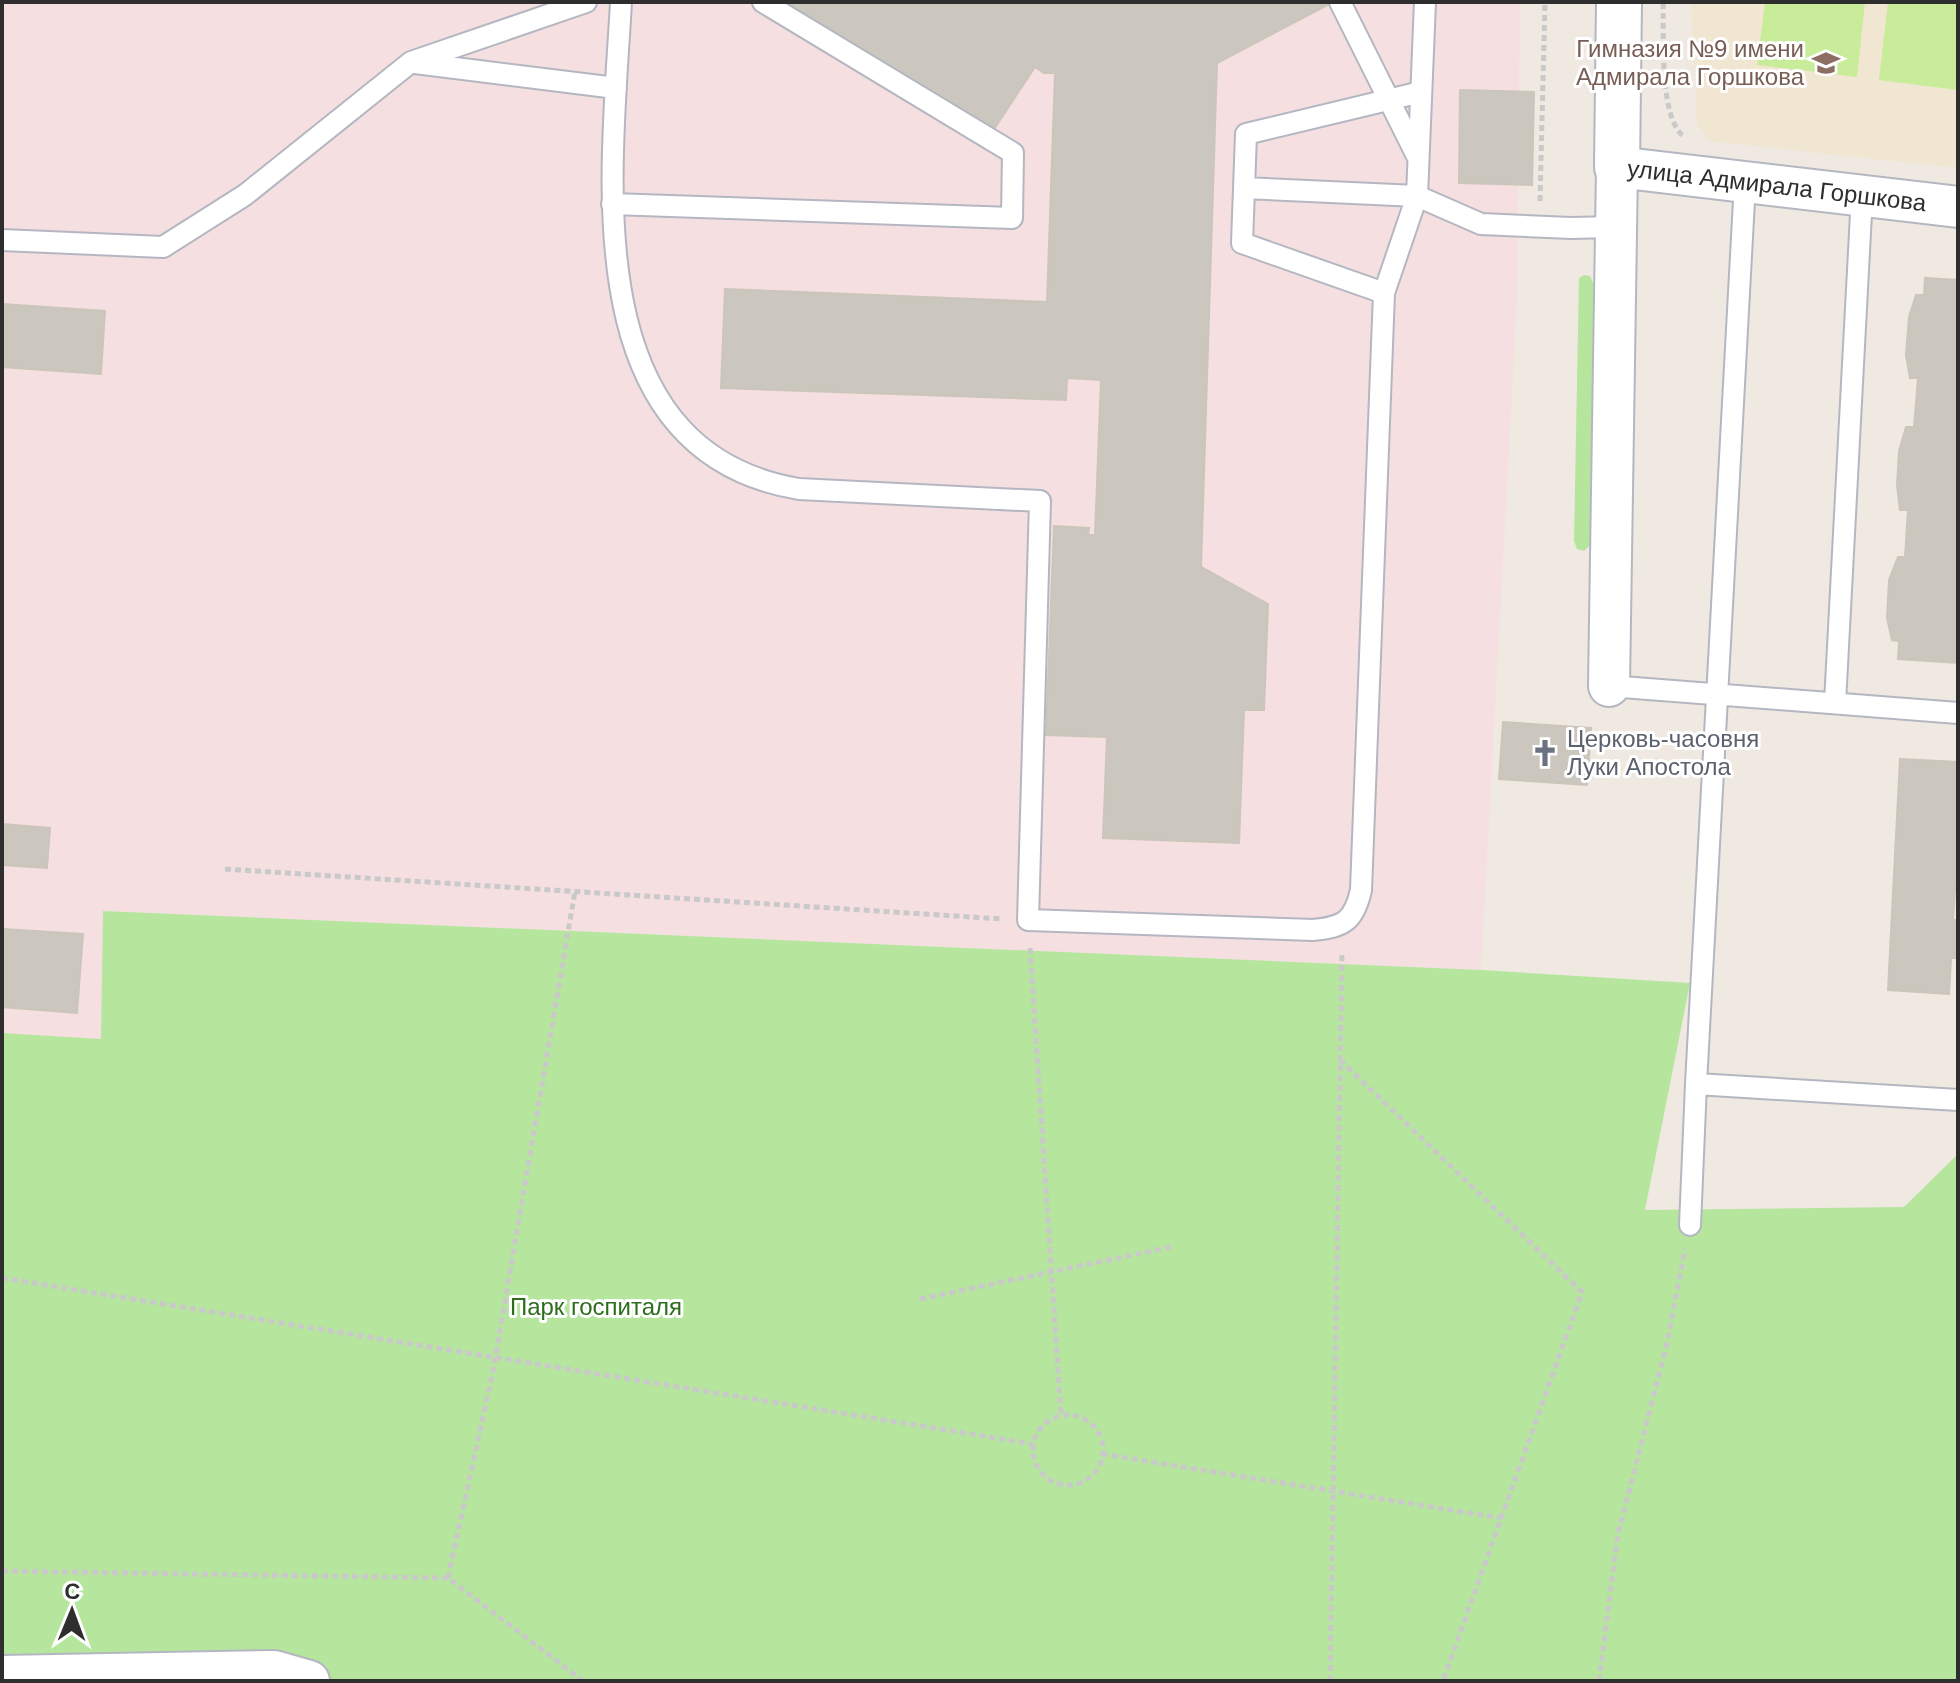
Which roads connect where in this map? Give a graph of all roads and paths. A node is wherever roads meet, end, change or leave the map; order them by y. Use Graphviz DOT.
graph roads {
  1 [pos="586,2"];
  2 [pos="621,2"];
  3 [pos="763,2"];
  4 [pos="1340,2"];
  5 [pos="1425,2"];
  6 [pos="1545,2"];
  7 [pos="1619,2"];
  8 [pos="1663,2"];
  9 [pos="411,62"];
  10 [pos="616,88"];
  11 [pos="1421,92"];
  12 [pos="1389,100"];
  13 [pos="1691,144"];
  14 [pos="1418,157"];
  15 [pos="1617,167"];
  16 [pos="1745,182"];
  17 [pos="1244,188"];
  18 [pos="1862,195"];
  19 [pos="1417,196"];
  20 [pos="612,204"];
  21 [pos="1958,207"];
  22 [pos="1540,225"];
  23 [pos="1615,227"];
  24 [pos="2,240"];
  25 [pos="1384,293"];
  26 [pos="1609,686"];
  27 [pos="1715,694"];
  28 [pos="1835,703"];
  29 [pos="1958,713"];
  30 [pos="225,869"];
  31 [pos="575,891"];
  32 [pos="1028,920"];
  33 [pos="1343,923"];
  34 [pos="1340,1060"];
  35 [pos="1696,1084"];
  36 [pos="1958,1100"];
  37 [pos="1690,1225"];
  38 [pos="1171,1247"];
  39 [pos="1050,1272"];
  40 [pos="2,1278"];
  41 [pos="920,1299"];
  42 [pos="495,1358"];
  43 [pos="1061,1415"];
  44 [pos="1033,1444"];
  45 [pos="1102,1454"];
  46 [pos="1333,1489"];
  47 [pos="1501,1518"];
  48 [pos="2,1571"];
  49 [pos="448,1578"];
  50 [pos="2,1676"];
  51 [pos="309,1681"];
  52 [pos="583,1681"];
  53 [pos="1330,1681"];
  54 [pos="1443,1681"];
  55 [pos="1599,1681"];
  1 -- 9 [label="lane"];
  2 -- 10 [label="lane"];
  3 -- 20 [label="lane"];
  4 -- 12 [label="lane"];
  5 -- 11 [label="lane"];
  6 -- 22 [label="path"];
  7 -- 15 [label="street, улица Адмирала Горшкова"];
  8 -- 13 [label="path"];
  9 -- 10 [label="lane"];
  9 -- 24 [label="lane"];
  10 -- 20 [label="lane"];
  11 -- 12 [label="lane"];
  11 -- 14 [label="lane"];
  12 -- 14 [label="lane"];
  12 -- 17 [label="lane"];
  14 -- 19 [label="lane"];
  15 -- 16 [label="street, улица Адмирала Горшкова"];
  15 -- 23 [label="street"];
  16 -- 18 [label="street, улица Адмирала Горшкова"];
  16 -- 27 [label="lane"];
  17 -- 19 [label="lane"];
  17 -- 25 [label="lane"];
  18 -- 21 [label="street, улица Адмирала Горшкова"];
  18 -- 28 [label="lane"];
  19 -- 22 [label="lane"];
  19 -- 25 [label="lane"];
  20 -- 32 [label="lane"];
  22 -- 23 [label="lane"];
  23 -- 26 [label="street"];
  25 -- 33 [label="lane"];
  26 -- 27 [label="lane"];
  27 -- 28 [label="lane"];
  27 -- 35 [label="lane"];
  28 -- 29 [label="lane"];
  30 -- 31 [label="path"];
  31 -- 32 [label="path"];
  31 -- 42 [label="path"];
  32 -- 33 [label="lane"];
  32 -- 39 [label="path"];
  33 -- 34 [label="path"];
  34 -- 46 [label="path"];
  34 -- 47 [label="path"];
  35 -- 36 [label="lane"];
  35 -- 37 [label="lane"];
  37 -- 55 [label="path"];
  38 -- 39 [label="path"];
  39 -- 41 [label="path"];
  39 -- 43 [label="path"];
  40 -- 42 [label="path"];
  42 -- 44 [label="path"];
  42 -- 49 [label="path"];
  43 -- 44 [label="path"];
  43 -- 45 [label="path"];
  44 -- 45 [label="path"];
  45 -- 46 [label="path"];
  46 -- 47 [label="path"];
  46 -- 53 [label="path"];
  47 -- 54 [label="path"];
  48 -- 49 [label="path"];
  49 -- 52 [label="path"];
  50 -- 51 [label="street"];
}
